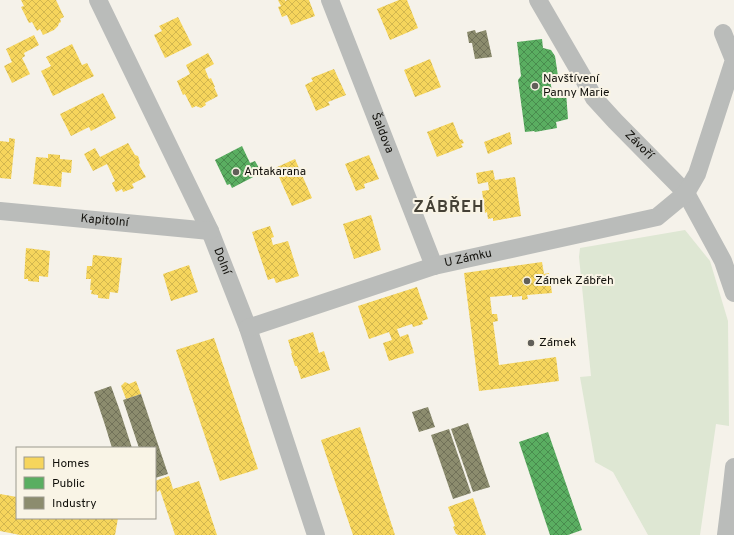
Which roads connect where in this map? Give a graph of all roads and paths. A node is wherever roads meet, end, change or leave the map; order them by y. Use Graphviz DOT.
graph roads {
  1 [pos="98,0"];
  2 [pos="330,0"];
  3 [pos="538,0"];
  4 [pos="723,33"];
  5 [pos="686,193"];
  6 [pos="0,211"];
  7 [pos="210,231"];
  8 [pos="434,266"];
  9 [pos="734,293"];
  10 [pos="248,328"];
  11 [pos="734,467"];
  12 [pos="732,504"];
  13 [pos="316,535"];
  14 [pos="726,535"];
  1 -- 7 [label="street, Dolní"];
  2 -- 8 [label="street, Šaldova"];
  3 -- 5 [label="street, Závoří"];
  4 -- 5 [label="street"];
  5 -- 8 [label="street, U Zámku"];
  5 -- 9 [label="street, Závoří"];
  6 -- 7 [label="street, Kapitolní"];
  7 -- 10 [label="street, Dolní"];
  8 -- 10 [label="street, U Zámku"];
  10 -- 13 [label="street, Dolní"];
  11 -- 12 [label="street"];
  12 -- 14 [label="street"];
}
